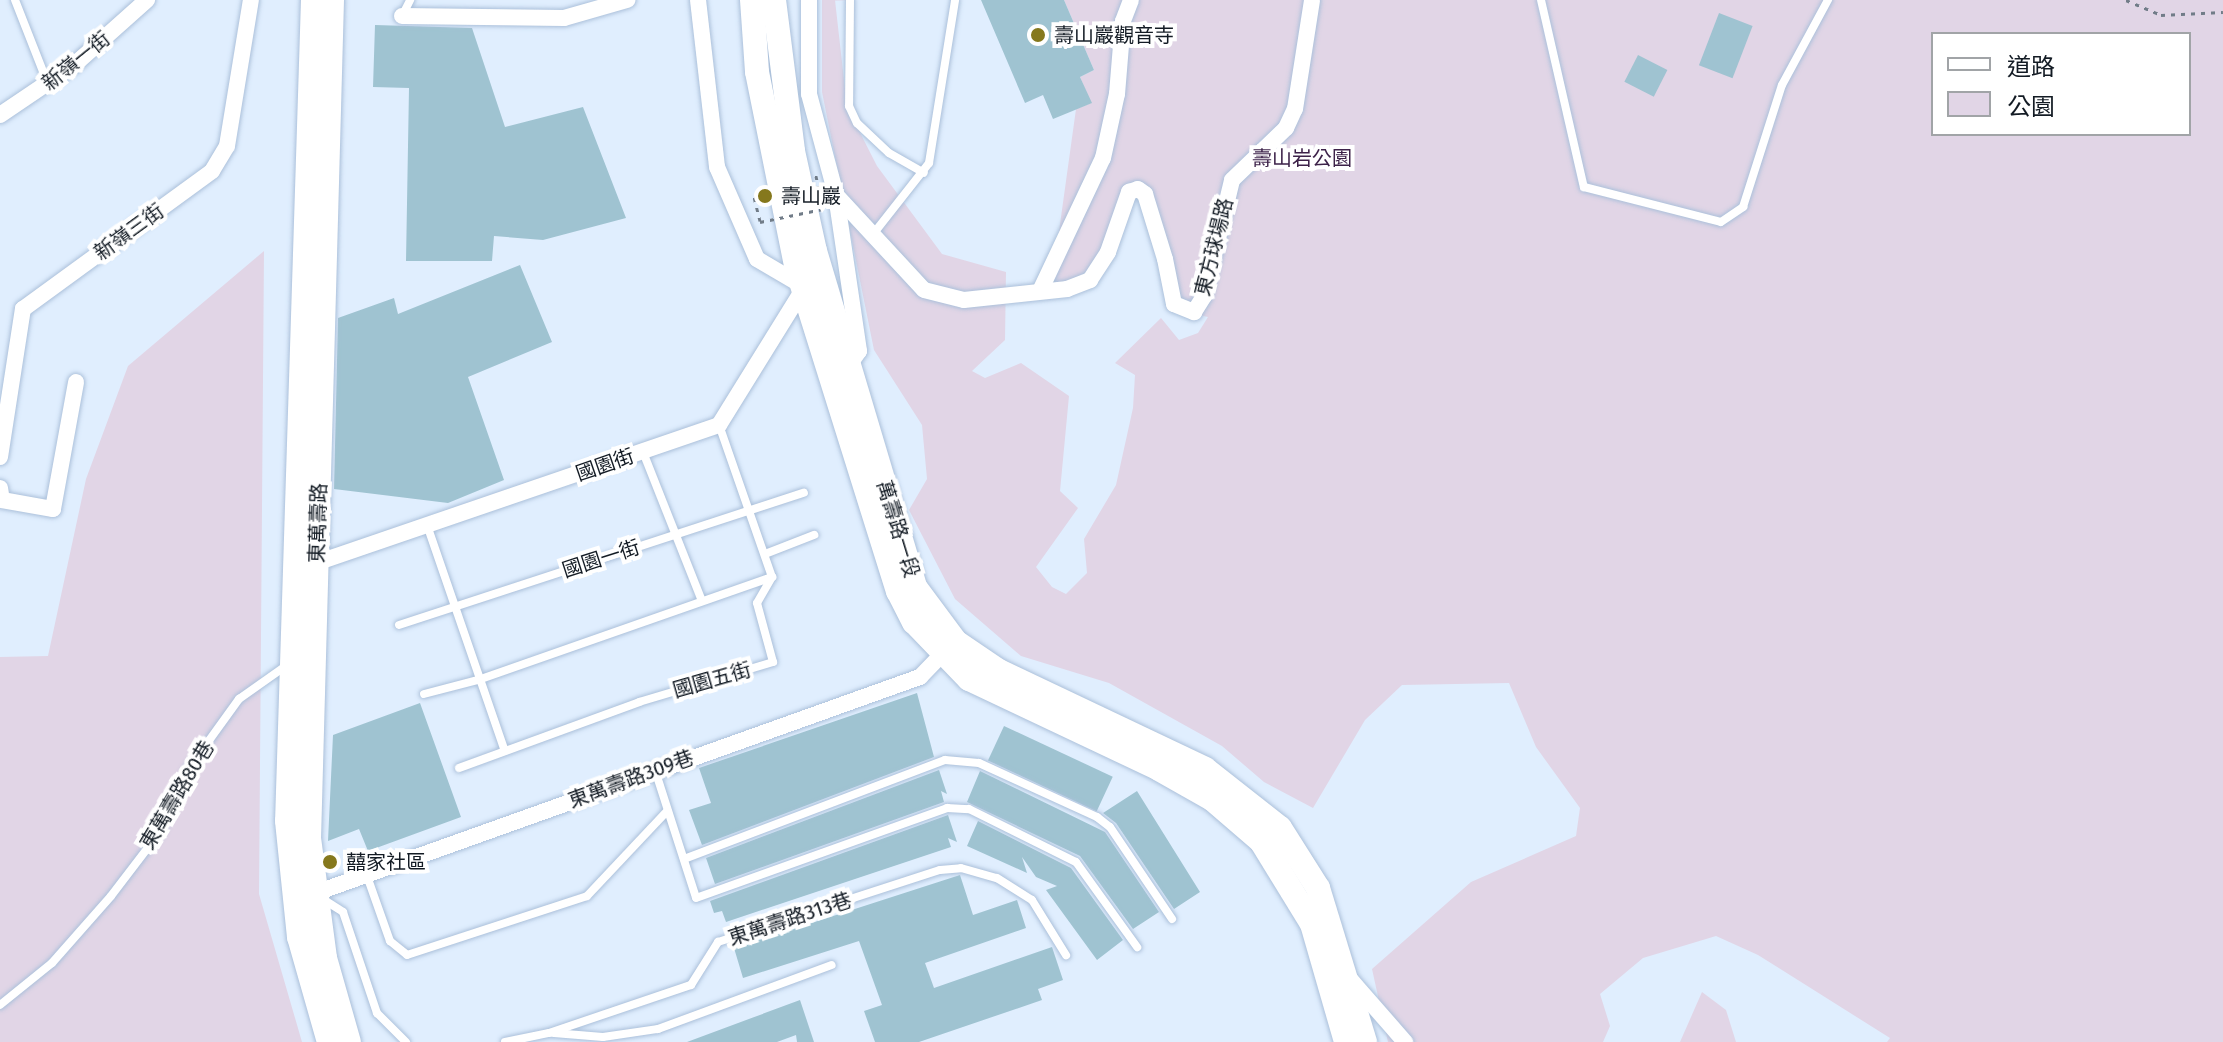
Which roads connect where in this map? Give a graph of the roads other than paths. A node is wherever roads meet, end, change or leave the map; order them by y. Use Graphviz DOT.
graph roads {
  1 [pos="15,0"];
  2 [pos="147,0"];
  3 [pos="251,0"];
  4 [pos="313,0"];
  5 [pos="332,0"];
  6 [pos="410,0"];
  7 [pos="627,0"];
  8 [pos="698,0"];
  9 [pos="752,0"];
  10 [pos="774,0"];
  11 [pos="809,0"];
  12 [pos="850,0"];
  13 [pos="955,0"];
  14 [pos="1131,0"];
  15 [pos="1312,0"];
  16 [pos="1541,0"];
  17 [pos="1828,0"];
  18 [pos="402,16"];
  19 [pos="48,84"];
  20 [pos="0,115"];
  21 [pos="924,173"];
  22 [pos="836,195"];
  23 [pos="874,233"];
  24 [pos="812,282"];
  25 [pos="1041,289"];
  26 [pos="840,371"];
  27 [pos="76,382"];
  28 [pos="719,425"];
  29 [pos="643,452"];
  30 [pos="0,457"];
  31 [pos="0,488"];
  32 [pos="804,493"];
  33 [pos="750,511"];
  34 [pos="427,525"];
  35 [pos="678,534"];
  36 [pos="814,535"];
  37 [pos="765,554"];
  38 [pos="316,563"];
  39 [pos="772,577"];
  40 [pos="702,601"];
  41 [pos="454,607"];
  42 [pos="399,625"];
  43 [pos="948,648"];
  44 [pos="294,661"];
  45 [pos="478,680"];
  46 [pos="424,694"];
  47 [pos="505,751"];
  48 [pos="459,768"];
  49 [pos="655,770"];
  50 [pos="667,811"];
  51 [pos="684,859"];
  52 [pos="367,876"];
  53 [pos="304,897"];
  54 [pos="1172,919"];
  55 [pos="1137,947"];
  56 [pos="1066,955"];
  57 [pos="832,965"];
  58 [pos="1340,982"];
  59 [pos="0,1005"];
  60 [pos="549,1033"];
  61 [pos="329,1042"];
  62 [pos="349,1042"];
  63 [pos="406,1042"];
  64 [pos="505,1042"];
  65 [pos="1346,1042"];
  66 [pos="1365,1042"];
  67 [pos="1405,1042"];
  1 -- 19 [label="lane"];
  2 -- 19 [label="street, 新嶺一街"];
  3 -- 30 [label="street, 新嶺三街"];
  4 -- 44 [label="main road, 東萬壽路"];
  5 -- 38 [label="main road, 東萬壽路"];
  6 -- 18 [label="lane"];
  7 -- 18 [label="street"];
  8 -- 24 [label="street"];
  9 -- 24 [label="main road, 萬壽路一段"];
  10 -- 24 [label="main road, 萬壽路一段"];
  11 -- 22 [label="street"];
  12 -- 21 [label="lane"];
  13 -- 21 [label="lane"];
  14 -- 25 [label="street"];
  15 -- 25 [label="street, 東方球場路"];
  16 -- 17 [label="lane"];
  19 -- 20 [label="street, 新嶺一街"];
  21 -- 23 [label="lane"];
  22 -- 23 [label="street, 東方球場路"];
  22 -- 26 [label="street"];
  23 -- 25 [label="street, 東方球場路"];
  24 -- 26 [label="main road, 萬壽路一段"];
  24 -- 28 [label="street"];
  26 -- 43 [label="main road, 萬壽路一段"];
  27 -- 31 [label="street"];
  28 -- 29 [label="street, 國園街"];
  28 -- 33 [label="lane"];
  29 -- 34 [label="street, 國園街"];
  29 -- 35 [label="lane"];
  32 -- 33 [label="lane, 國園一街"];
  33 -- 35 [label="lane, 國園一街"];
  33 -- 37 [label="lane"];
  34 -- 38 [label="street, 國園街"];
  34 -- 41 [label="lane"];
  35 -- 40 [label="lane"];
  35 -- 41 [label="lane, 國園一街"];
  36 -- 37 [label="lane"];
  37 -- 39 [label="lane"];
  38 -- 53 [label="main road, 東萬壽路"];
  39 -- 40 [label="lane"];
  39 -- 47 [label="lane, 國園五街"];
  40 -- 45 [label="lane"];
  41 -- 42 [label="lane, 國園一街"];
  41 -- 45 [label="lane"];
  43 -- 49 [label="street, 東萬壽路309巷"];
  43 -- 58 [label="main road, 萬壽路一段"];
  44 -- 53 [label="main road, 東萬壽路"];
  44 -- 59 [label="lane, 東萬壽路80巷"];
  45 -- 46 [label="lane"];
  45 -- 47 [label="lane"];
  47 -- 48 [label="lane, 國園五街"];
  49 -- 50 [label="lane"];
  49 -- 52 [label="street, 東萬壽路309巷"];
  50 -- 51 [label="lane"];
  50 -- 52 [label="lane"];
  51 -- 54 [label="lane"];
  51 -- 55 [label="lane"];
  52 -- 53 [label="street, 東萬壽路309巷"];
  53 -- 61 [label="main road, 東萬壽路"];
  53 -- 62 [label="main road, 東萬壽路"];
  53 -- 63 [label="lane"];
  56 -- 60 [label="lane, 東萬壽路313巷"];
  57 -- 60 [label="lane"];
  58 -- 65 [label="main road, 萬壽路一段"];
  58 -- 66 [label="main road, 萬壽路一段"];
  58 -- 67 [label="street"];
  60 -- 64 [label="lane, 東萬壽路313巷"];
}
